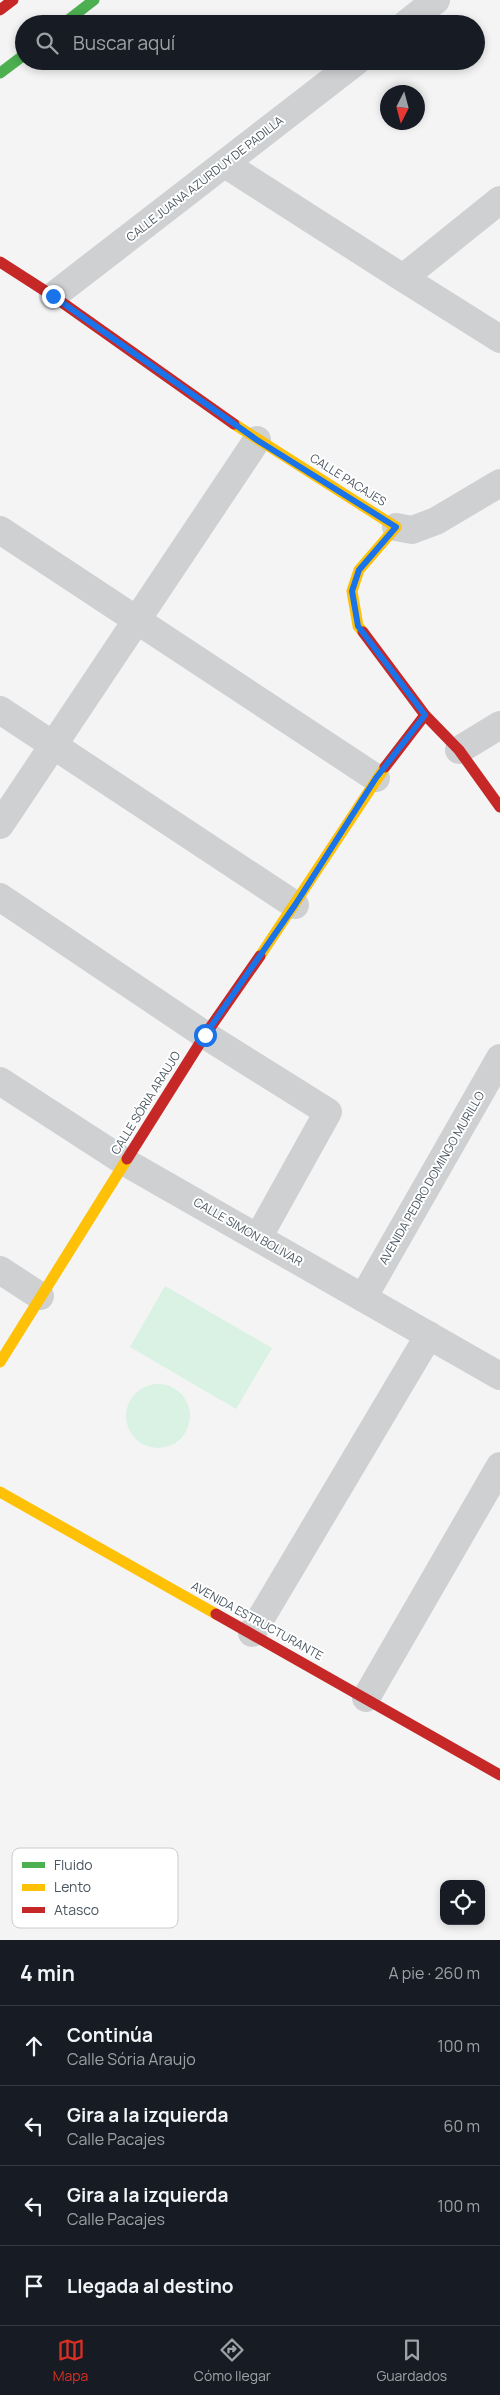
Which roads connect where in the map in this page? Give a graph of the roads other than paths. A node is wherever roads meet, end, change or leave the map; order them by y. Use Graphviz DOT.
graph roads {
  1 [pos="13,0"];
  2 [pos="94,0"];
  3 [pos="436,0"];
  4 [pos="0,10"];
  5 [pos="75,15"];
  6 [pos="417,15"];
  7 [pos="15,62"];
  8 [pos="345,70"];
  9 [pos="0,73"];
  10 [pos="225,164"];
  11 [pos="500,200"];
  12 [pos="0,262"];
  13 [pos="403,278"];
  14 [pos="53,296"];
  15 [pos="500,339"];
  16 [pos="257,440"];
  17 [pos="500,483"];
  18 [pos="396,527"];
  19 [pos="0,530"];
  20 [pos="138,620"];
  21 [pos="0,710"];
  22 [pos="425,715"];
  23 [pos="500,724"];
  24 [pos="54,746"];
  25 [pos="459,750"];
  26 [pos="376,778"];
  27 [pos="500,807"];
  28 [pos="0,825"];
  29 [pos="0,897"];
  30 [pos="295,905"];
  31 [pos="205,1035"];
  32 [pos="500,1058"];
  33 [pos="0,1081"];
  34 [pos="125,1162"];
  35 [pos="258,1238"];
  36 [pos="0,1270"];
  37 [pos="40,1296"];
  38 [pos="363,1298"];
  39 [pos="429,1335"];
  40 [pos="0,1362"];
  41 [pos="500,1376"];
  42 [pos="500,1466"];
  43 [pos="0,1492"];
  44 [pos="252,1633"];
  45 [pos="366,1698"];
  46 [pos="500,1775"];
  1 -- 4 [label="street"];
  2 -- 5 [label="street"];
  3 -- 6 [label="street"];
  7 -- 9 [label="street"];
  8 -- 10 [label="street, CALLE JUANA AZURDUY DE PADILLA"];
  10 -- 13 [label="street"];
  10 -- 14 [label="street, CALLE JUANA AZURDUY DE PADILLA"];
  11 -- 13 [label="street"];
  12 -- 14 [label="street, CALLE PACAJES"];
  13 -- 15 [label="street"];
  14 -- 16 [label="street, CALLE PACAJES"];
  16 -- 18 [label="street, CALLE PACAJES"];
  16 -- 20 [label="street"];
  17 -- 18 [label="street"];
  18 -- 22 [label="street"];
  19 -- 20 [label="street"];
  20 -- 24 [label="street"];
  20 -- 26 [label="street"];
  21 -- 24 [label="street"];
  22 -- 25 [label="street"];
  22 -- 26 [label="street, CALLE SÓRIA ARAUJO"];
  23 -- 25 [label="street"];
  24 -- 28 [label="street"];
  24 -- 30 [label="street"];
  25 -- 27 [label="street"];
  26 -- 30 [label="street, CALLE SÓRIA ARAUJO"];
  29 -- 31 [label="street"];
  30 -- 31 [label="street, CALLE SÓRIA ARAUJO"];
  31 -- 34 [label="street, CALLE SÓRIA ARAUJO"];
  31 -- 35 [label="street"];
  32 -- 38 [label="street, AVENIDA PEDRO DOMINGO MURILLO"];
  33 -- 34 [label="street, CALLE SIMON BOLIVAR"];
  34 -- 35 [label="street, CALLE SIMON BOLIVAR"];
  34 -- 37 [label="street, CALLE SÓRIA ARAUJO"];
  35 -- 38 [label="street, CALLE SIMON BOLIVAR"];
  36 -- 37 [label="street"];
  37 -- 40 [label="street, CALLE SÓRIA ARAUJO"];
  38 -- 39 [label="street, CALLE SIMON BOLIVAR"];
  39 -- 41 [label="street, CALLE SIMON BOLIVAR"];
  39 -- 44 [label="street"];
  42 -- 45 [label="street"];
  43 -- 44 [label="street, AVENIDA ESTRUCTURANTE"];
  44 -- 45 [label="street, AVENIDA ESTRUCTURANTE"];
  45 -- 46 [label="street, AVENIDA ESTRUCTURANTE"];
}
